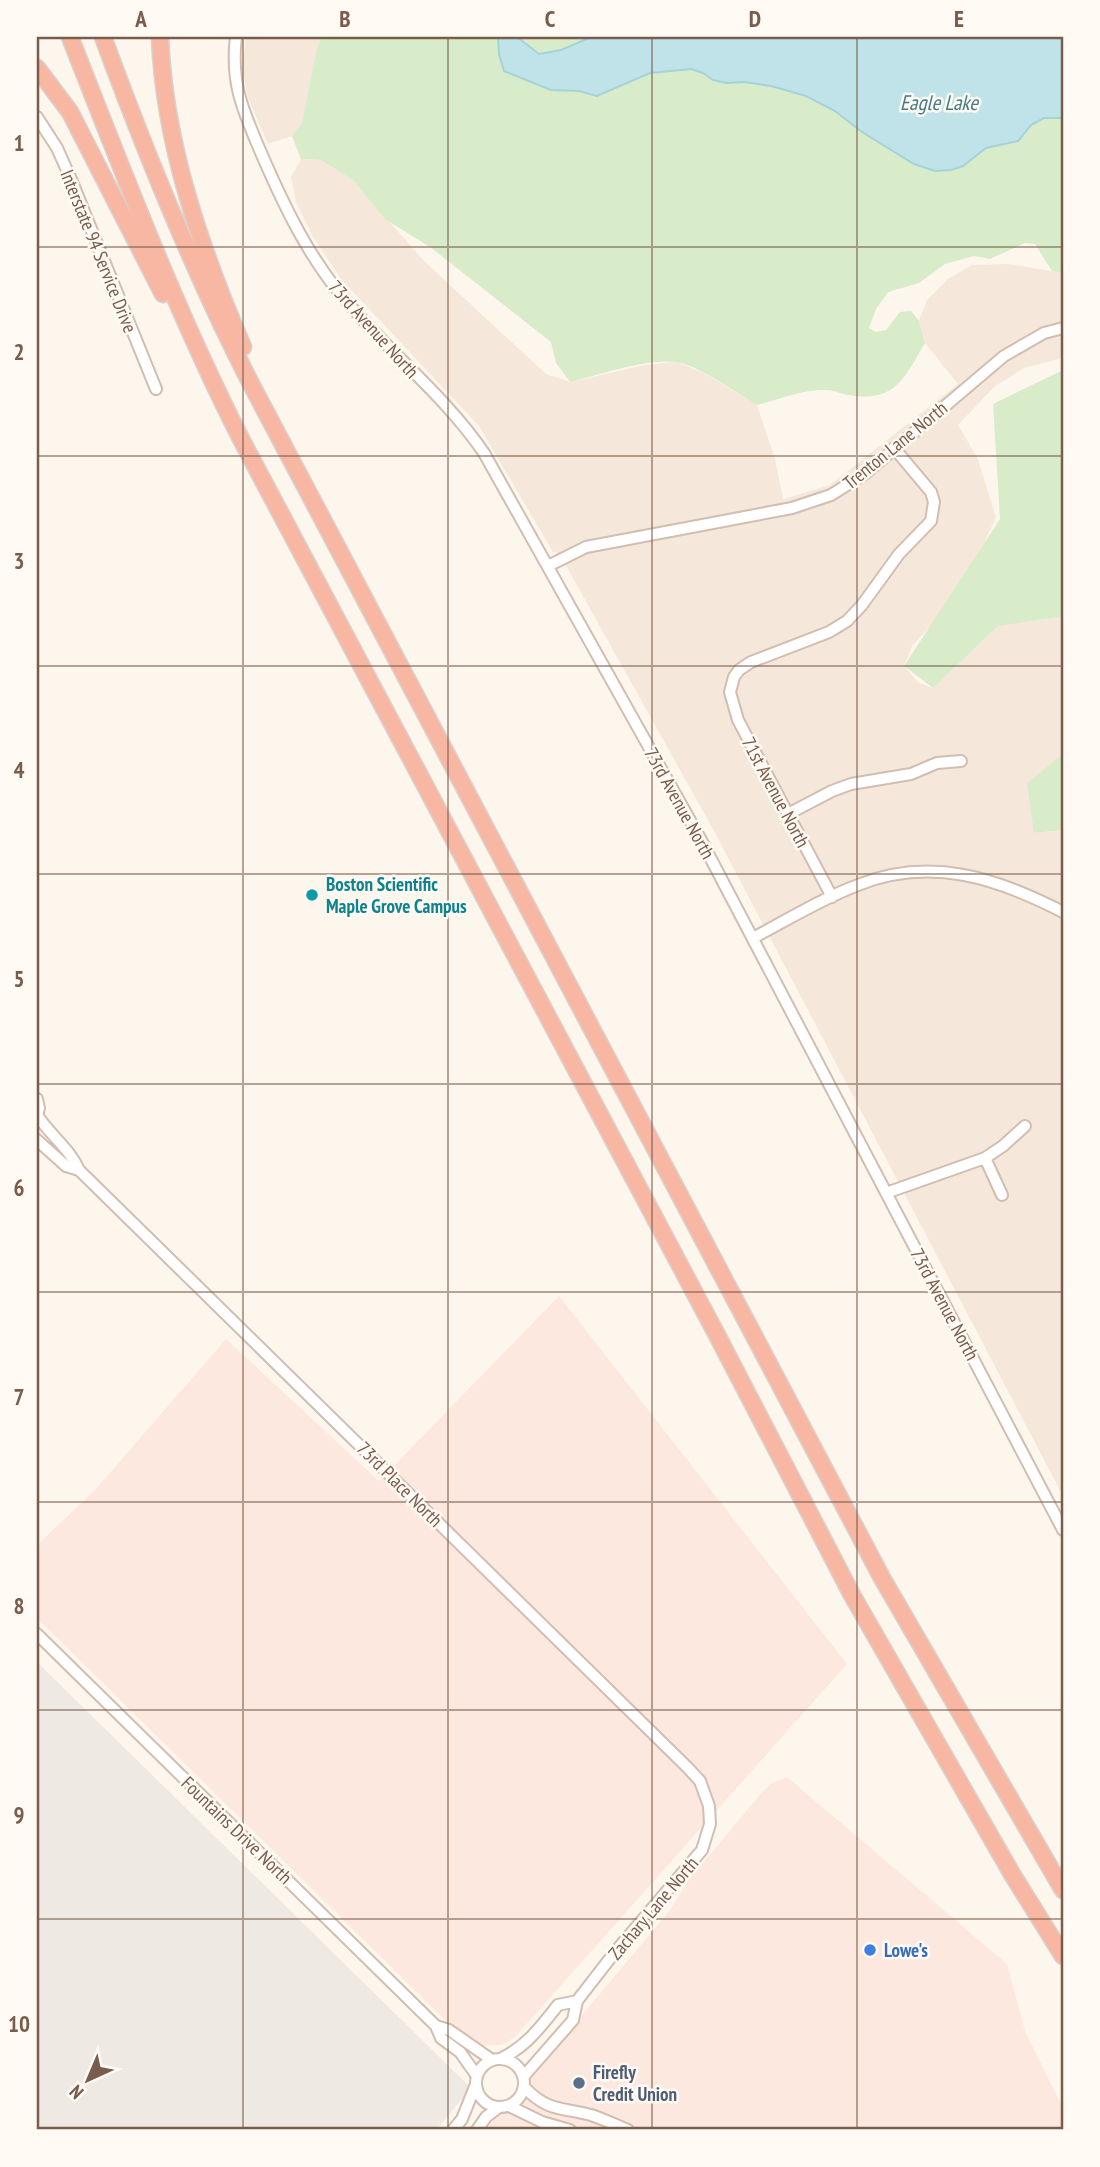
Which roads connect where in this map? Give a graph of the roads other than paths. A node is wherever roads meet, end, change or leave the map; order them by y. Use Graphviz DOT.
graph roads {
  1 [pos="70,37"];
  2 [pos="103,37"];
  3 [pos="160,37"];
  4 [pos="236,37"];
  5 [pos="37,68"];
  6 [pos="37,117"];
  7 [pos="1063,328"];
  8 [pos="156,389"];
  9 [pos="227,412"];
  10 [pos="894,448"];
  11 [pos="292,462"];
  12 [pos="548,566"];
  13 [pos="961,761"];
  14 [pos="788,814"];
  15 [pos="832,897"];
  16 [pos="1063,912"];
  17 [pos="753,938"];
  18 [pos="37,1100"];
  19 [pos="37,1116"];
  20 [pos="1025,1126"];
  21 [pos="37,1140"];
  22 [pos="985,1158"];
  23 [pos="79,1170"];
  24 [pos="887,1193"];
  25 [pos="1002,1195"];
  26 [pos="1063,1530"];
  27 [pos="37,1634"];
  28 [pos="709,1806"];
  29 [pos="1012,1874"];
  30 [pos="1063,1890"];
  31 [pos="1063,1956"];
  32 [pos="1063,1970"];
  33 [pos="577,2001"];
  34 [pos="436,2026"];
  35 [pos="497,2059"];
  36 [pos="476,2080"];
  37 [pos="524,2082"];
  38 [pos="504,2106"];
  39 [pos="453,2130"];
  40 [pos="477,2130"];
  41 [pos="570,2130"];
  42 [pos="628,2130"];
  1 -- 9 [label="highway"];
  2 -- 11 [label="highway"];
  3 -- 11 [label="highway"];
  4 -- 12 [label="street, 73rd Avenue North"];
  5 -- 9 [label="highway"];
  6 -- 8 [label="street, Interstate 94 Service Drive"];
  7 -- 10 [label="street, Trenton Lane North"];
  9 -- 29 [label="highway"];
  10 -- 12 [label="street, Trenton Lane North"];
  10 -- 14 [label="street, 71st Avenue North"];
  11 -- 30 [label="highway"];
  12 -- 17 [label="street, 73rd Avenue North"];
  13 -- 14 [label="street"];
  14 -- 15 [label="street, 71st Avenue North"];
  15 -- 16 [label="street"];
  15 -- 17 [label="street"];
  17 -- 24 [label="street, 73rd Avenue North"];
  18 -- 19 [label="street"];
  19 -- 23 [label="street, 73rd Place North"];
  20 -- 22 [label="street"];
  21 -- 23 [label="street, 73rd Place North"];
  22 -- 24 [label="street"];
  22 -- 25 [label="street"];
  23 -- 28 [label="street, 73rd Place North"];
  24 -- 26 [label="street, 73rd Avenue North"];
  27 -- 34 [label="street, Fountains Drive North"];
  28 -- 33 [label="street, Zachary Lane North"];
  29 -- 31 [label="highway"];
  29 -- 32 [label="highway"];
  33 -- 35 [label="street, Zachary Lane North"];
  33 -- 37 [label="street, Zachary Lane North"];
  34 -- 35 [label="street, Fountains Drive North"];
  34 -- 36 [label="street, Fountains Drive North"];
  35 -- 36 [label="street"];
  35 -- 37 [label="street"];
  36 -- 38 [label="street"];
  36 -- 39 [label="street"];
  37 -- 38 [label="street"];
  37 -- 42 [label="street"];
  38 -- 40 [label="street"];
  38 -- 41 [label="street"];
}
